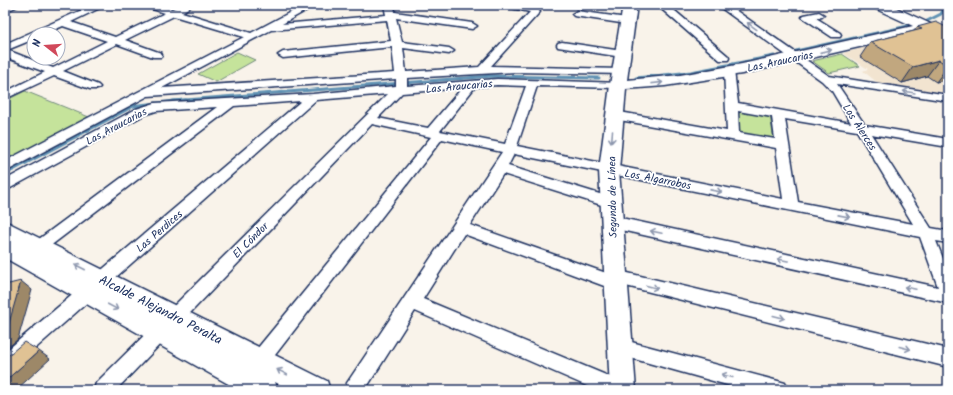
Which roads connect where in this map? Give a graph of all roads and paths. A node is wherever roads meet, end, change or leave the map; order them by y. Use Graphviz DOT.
graph roads {
  1 [pos="15,5"];
  2 [pos="101,5"];
  3 [pos="149,5"];
  4 [pos="188,5"];
  5 [pos="311,5"];
  6 [pos="509,5"];
  7 [pos="630,5"];
  8 [pos="662,5"];
  9 [pos="722,5"];
  10 [pos="880,5"];
  11 [pos="5,9"];
  12 [pos="174,12"];
  13 [pos="391,12"];
  14 [pos="577,14"];
  15 [pos="819,15"];
  16 [pos="908,18"];
  17 [pos="627,21"];
  18 [pos="62,22"];
  19 [pos="54,26"];
  20 [pos="472,26"];
  21 [pos="927,27"];
  22 [pos="266,28"];
  23 [pos="836,35"];
  24 [pos="252,36"];
  25 [pos="948,37"];
  26 [pos="26,39"];
  27 [pos="114,41"];
  28 [pos="396,44"];
  29 [pos="562,45"];
  30 [pos="5,48"];
  31 [pos="781,48"];
  32 [pos="449,51"];
  33 [pos="5,53"];
  34 [pos="622,54"];
  35 [pos="157,55"];
  36 [pos="283,55"];
  37 [pos="796,58"];
  38 [pos="726,65"];
  39 [pos="482,70"];
  40 [pos="54,72"];
  41 [pos="619,78"];
  42 [pos="826,79"];
  43 [pos="400,83"];
  44 [pos="533,83"];
  45 [pos="471,85"];
  46 [pos="94,87"];
  47 [pos="145,93"];
  48 [pos="5,96"];
  49 [pos="313,97"];
  50 [pos="948,98"];
  51 [pos="231,102"];
  52 [pos="732,106"];
  53 [pos="778,114"];
  54 [pos="614,115"];
  55 [pos="369,120"];
  56 [pos="860,128"];
  57 [pos="435,134"];
  58 [pos="733,136"];
  59 [pos="948,143"];
  60 [pos="782,145"];
  61 [pos="510,149"];
  62 [pos="5,167"];
  63 [pos="500,168"];
  64 [pos="610,170"];
  65 [pos="5,186"];
  66 [pos="791,205"];
  67 [pos="611,213"];
  68 [pos="461,227"];
  69 [pos="5,229"];
  70 [pos="926,232"];
  71 [pos="948,237"];
  72 [pos="40,246"];
  73 [pos="5,248"];
  74 [pos="615,280"];
  75 [pos="95,286"];
  76 [pos="948,292"];
  77 [pos="948,296"];
  78 [pos="413,302"];
  79 [pos="168,324"];
  80 [pos="620,347"];
  81 [pos="948,358"];
  82 [pos="260,360"];
  83 [pos="5,364"];
  84 [pos="249,387"];
  85 [pos="103,390"];
  86 [pos="317,390"];
  87 [pos="354,390"];
  88 [pos="618,390"];
  89 [pos="623,390"];
  90 [pos="778,390"];
  1 -- 11 [label="street"];
  2 -- 18 [label="street"];
  3 -- 12 [label="street"];
  4 -- 12 [label="street"];
  5 -- 22 [label="street"];
  6 -- 39 [label="street"];
  7 -- 17 [label="street, Segundo de Línea"];
  8 -- 38 [label="street"];
  31 -- 9 [label="street, Los Alerces, one-way"];
  10 -- 16 [label="street"];
  12 -- 24 [label="street"];
  12 -- 27 [label="street"];
  13 -- 20 [label="street"];
  13 -- 22 [label="street"];
  13 -- 28 [label="street"];
  14 -- 17 [label="street"];
  15 -- 23 [label="street"];
  16 -- 21 [label="street"];
  16 -- 23 [label="street, Las Araucarias"];
  17 -- 34 [label="street, Segundo de Línea"];
  18 -- 19 [label="street"];
  18 -- 27 [label="street"];
  21 -- 25 [label="street"];
  37 -- 21 [label="street, Las Araucarias, one-way"];
  22 -- 24 [label="street"];
  23 -- 31 [label="street, Las Araucarias"];
  24 -- 47 [label="street"];
  26 -- 30 [label="street"];
  27 -- 35 [label="street"];
  27 -- 40 [label="street"];
  28 -- 32 [label="street"];
  28 -- 36 [label="street"];
  28 -- 43 [label="street"];
  29 -- 34 [label="street"];
  31 -- 37 [label="street, Los Alerces"];
  31 -- 38 [label="street, Las Araucarias"];
  33 -- 40 [label="street"];
  34 -- 41 [label="street, Segundo de Línea"];
  37 -- 38 [label="street, Las Araucarias"];
  37 -- 42 [label="street, Los Alerces"];
  38 -- 41 [label="street, Las Araucarias"];
  38 -- 52 [label="street"];
  39 -- 41 [label="street, Las Araucarias"];
  39 -- 43 [label="street, Las Araucarias"];
  40 -- 46 [label="street"];
  40 -- 48 [label="street"];
  41 -- 44 [label="street, Las Araucarias"];
  41 -- 54 [label="street, Segundo de Línea"];
  50 -- 42 [label="street, one-way"];
  42 -- 56 [label="street, Los Alerces"];
  43 -- 45 [label="street, Las Araucarias"];
  43 -- 47 [label="street, Las Araucarias"];
  43 -- 49 [label="street, Las Araucarias"];
  43 -- 55 [label="street, El Cóndor"];
  44 -- 45 [label="street, Las Araucarias"];
  44 -- 61 [label="street"];
  45 -- 57 [label="street"];
  47 -- 62 [label="street"];
  49 -- 51 [label="street, Las Araucarias"];
  49 -- 75 [label="street, Las Perdices"];
  51 -- 65 [label="street, Las Araucarias"];
  51 -- 72 [label="street"];
  52 -- 53 [label="street"];
  52 -- 58 [label="street"];
  53 -- 56 [label="street"];
  53 -- 60 [label="street"];
  54 -- 58 [label="street"];
  54 -- 64 [label="street, Segundo de Línea, one-way"];
  55 -- 57 [label="street, Los Algarrobos"];
  55 -- 79 [label="street, El Cóndor"];
  56 -- 59 [label="street"];
  56 -- 70 [label="street, Los Alerces"];
  57 -- 61 [label="street, Los Algarrobos"];
  57 -- 82 [label="street"];
  58 -- 60 [label="street"];
  60 -- 66 [label="street"];
  61 -- 63 [label="street"];
  61 -- 64 [label="street, Los Algarrobos"];
  63 -- 67 [label="street"];
  63 -- 68 [label="street"];
  64 -- 66 [label="street, Los Algarrobos, one-way"];
  64 -- 67 [label="street, Segundo de Línea"];
  66 -- 70 [label="street, Los Algarrobos, one-way"];
  67 -- 74 [label="street, Segundo de Línea"];
  77 -- 67 [label="street, one-way"];
  68 -- 74 [label="street"];
  68 -- 78 [label="street"];
  69 -- 72 [label="street, Alcalde Alejandro Peralta"];
  70 -- 71 [label="street, Los Algarrobos"];
  70 -- 76 [label="street, Los Alerces"];
  75 -- 72 [label="street, Alcalde Alejandro Peralta, one-way"];
  73 -- 75 [label="street, Alcalde Alejandro Peralta"];
  74 -- 80 [label="street, Segundo de Línea"];
  74 -- 81 [label="street, one-way"];
  75 -- 79 [label="street, Alcalde Alejandro Peralta"];
  75 -- 83 [label="street, Las Perdices"];
  78 -- 87 [label="street"];
  78 -- 88 [label="street"];
  79 -- 82 [label="street, Alcalde Alejandro Peralta"];
  79 -- 84 [label="street, Alcalde Alejandro Peralta"];
  79 -- 85 [label="street, El Cóndor"];
  80 -- 89 [label="street, Segundo de Línea"];
  90 -- 80 [label="street, one-way"];
  82 -- 84 [label="street"];
  86 -- 82 [label="street, Alcalde Alejandro Peralta, one-way"];
}
